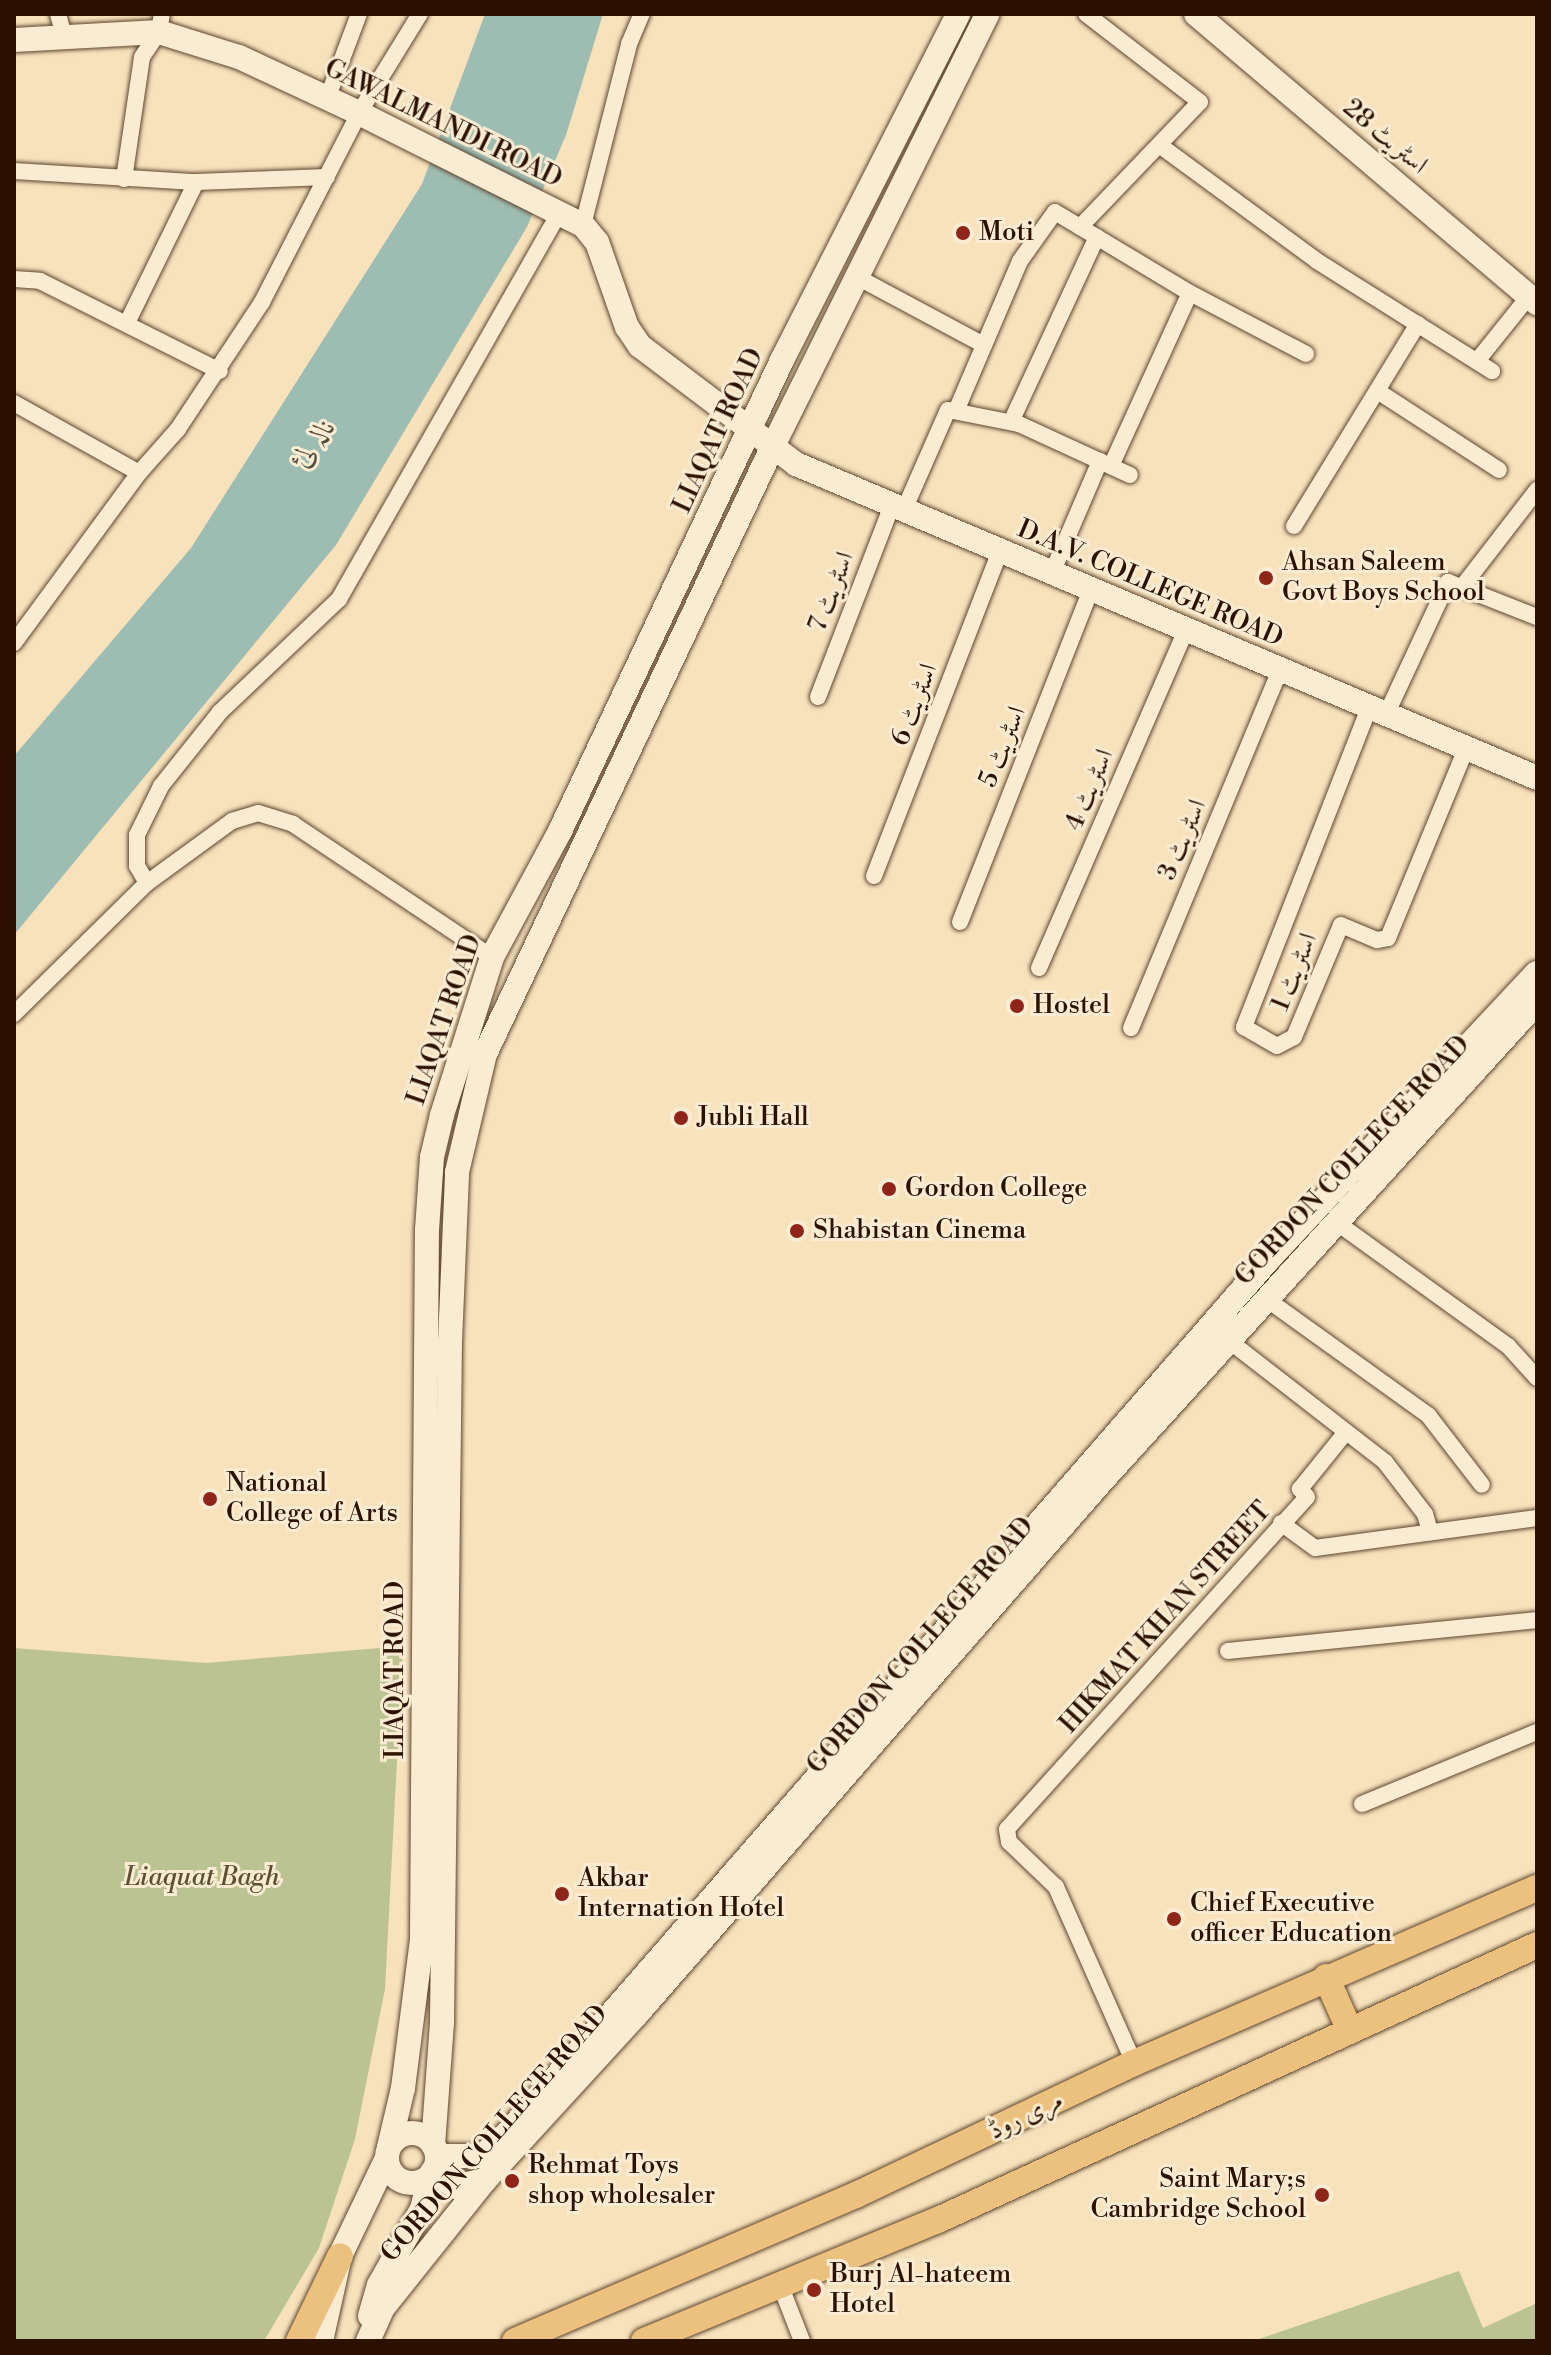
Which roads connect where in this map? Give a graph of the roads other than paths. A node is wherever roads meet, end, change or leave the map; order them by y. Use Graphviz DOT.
graph roads {
  1 [pos="359,14"];
  2 [pos="420,14"];
  3 [pos="642,14"];
  4 [pos="958,14"];
  5 [pos="987,14"];
  6 [pos="1086,14"];
  7 [pos="1196,14"];
  8 [pos="161,23"];
  9 [pos="61,26"];
  10 [pos="14,40"];
  11 [pos="327,99"];
  12 [pos="369,118"];
  13 [pos="1162,147"];
  14 [pos="14,171"];
  15 [pos="327,177"];
  16 [pos="124,179"];
  17 [pos="196,182"];
  18 [pos="560,212"];
  19 [pos="583,225"];
  20 [pos="1080,227"];
  21 [pos="1097,237"];
  22 [pos="857,277"];
  23 [pos="14,279"];
  24 [pos="1190,293"];
  25 [pos="1533,300"];
  26 [pos="127,323"];
  27 [pos="1418,324"];
  28 [pos="984,345"];
  29 [pos="1306,354"];
  30 [pos="1477,361"];
  31 [pos="220,371"];
  32 [pos="1492,371"];
  33 [pos="1379,392"];
  34 [pos="14,403"];
  35 [pos="956,411"];
  36 [pos="1011,422"];
  37 [pos="751,427"];
  38 [pos="771,450"];
  39 [pos="1105,464"];
  40 [pos="1499,470"];
  41 [pos="139,473"];
  42 [pos="1130,475"];
  43 [pos="1537,490"];
  44 [pos="898,507"];
  45 [pos="1294,526"];
  46 [pos="1000,551"];
  47 [pos="1052,573"];
  48 [pos="1462,587"];
  49 [pos="1091,590"];
  50 [pos="1537,617"];
  51 [pos="1186,630"];
  52 [pos="14,643"];
  53 [pos="1280,670"];
  54 [pos="818,697"];
  55 [pos="1378,712"];
  56 [pos="1466,749"];
  57 [pos="1537,778"];
  58 [pos="874,876"];
  59 [pos="147,883"];
  60 [pos="960,922"];
  61 [pos="492,957"];
  62 [pos="1039,968"];
  63 [pos="1537,973"];
  64 [pos="1537,1002"];
  65 [pos="14,1014"];
  66 [pos="1131,1028"];
  67 [pos="1336,1222"];
  68 [pos="1265,1298"];
  69 [pos="1228,1340"];
  70 [pos="1537,1378"];
  71 [pos="1346,1432"];
  72 [pos="1482,1485"];
  73 [pos="1537,1518"];
  74 [pos="1281,1523"];
  75 [pos="1430,1532"];
  76 [pos="1537,1620"];
  77 [pos="1228,1651"];
  78 [pos="1537,1732"];
  79 [pos="1362,1804"];
  80 [pos="1537,1888"];
  81 [pos="1537,1945"];
  82 [pos="1326,1977"];
  83 [pos="1350,2031"];
  84 [pos="1134,2063"];
  85 [pos="388,2152"];
  86 [pos="433,2162"];
  87 [pos="485,2180"];
  88 [pos="340,2256"];
  89 [pos="781,2287"];
  90 [pos="299,2341"];
  91 [pos="321,2341"];
  92 [pos="367,2341"];
  93 [pos="515,2341"];
  94 [pos="644,2341"];
  95 [pos="802,2341"];
  1 -- 11 [label="street"];
  2 -- 12 [label="street"];
  3 -- 19 [label="street"];
  4 -- 37 [label="street, LIAQAT ROAD"];
  5 -- 22 [label="street, LIAQAT ROAD"];
  6 -- 13 [label="street"];
  7 -- 25 [label="street, اسٹریٹ 28"];
  8 -- 9 [label="street, GAWALMANDI ROAD"];
  8 -- 11 [label="street, GAWALMANDI ROAD"];
  8 -- 16 [label="street"];
  9 -- 10 [label="street, GAWALMANDI ROAD"];
  11 -- 12 [label="street, GAWALMANDI ROAD"];
  12 -- 15 [label="street"];
  12 -- 18 [label="street, GAWALMANDI ROAD"];
  13 -- 20 [label="street"];
  13 -- 27 [label="street"];
  14 -- 16 [label="street"];
  15 -- 17 [label="street"];
  15 -- 31 [label="street"];
  16 -- 17 [label="street"];
  17 -- 26 [label="street"];
  18 -- 19 [label="street, GAWALMANDI ROAD"];
  18 -- 59 [label="street"];
  19 -- 37 [label="street"];
  20 -- 21 [label="street"];
  20 -- 28 [label="street"];
  21 -- 24 [label="street"];
  21 -- 36 [label="street"];
  22 -- 28 [label="street"];
  22 -- 38 [label="street, LIAQAT ROAD"];
  23 -- 26 [label="street"];
  24 -- 29 [label="street"];
  24 -- 39 [label="street"];
  25 -- 30 [label="street"];
  26 -- 31 [label="street"];
  27 -- 30 [label="street"];
  27 -- 33 [label="street"];
  28 -- 35 [label="street"];
  30 -- 32 [label="street"];
  31 -- 41 [label="street"];
  33 -- 40 [label="street"];
  33 -- 45 [label="street"];
  34 -- 41 [label="street"];
  35 -- 36 [label="street"];
  35 -- 44 [label="street, اسٹریٹ 7"];
  36 -- 39 [label="street"];
  37 -- 38 [label="street, D.A.V. COLLEGE ROAD"];
  37 -- 61 [label="street, LIAQAT ROAD"];
  38 -- 44 [label="street, D.A.V. COLLEGE ROAD"];
  38 -- 86 [label="street, LIAQAT ROAD"];
  39 -- 42 [label="street"];
  39 -- 47 [label="street"];
  41 -- 52 [label="street"];
  43 -- 48 [label="street"];
  44 -- 46 [label="street, D.A.V. COLLEGE ROAD"];
  44 -- 54 [label="street, اسٹریٹ 7"];
  46 -- 47 [label="street, D.A.V. COLLEGE ROAD"];
  46 -- 58 [label="street, اسٹریٹ 6"];
  47 -- 49 [label="street, D.A.V. COLLEGE ROAD"];
  48 -- 50 [label="street"];
  48 -- 55 [label="street"];
  49 -- 51 [label="street, D.A.V. COLLEGE ROAD"];
  49 -- 60 [label="street, اسٹریٹ 5"];
  51 -- 53 [label="street, D.A.V. COLLEGE ROAD"];
  51 -- 62 [label="street, اسٹریٹ 4"];
  53 -- 55 [label="street, D.A.V. COLLEGE ROAD"];
  53 -- 66 [label="street, اسٹریٹ 3"];
  55 -- 56 [label="street, D.A.V. COLLEGE ROAD"];
  55 -- 56 [label="street, اسٹریٹ 1"];
  56 -- 57 [label="street, D.A.V. COLLEGE ROAD"];
  59 -- 61 [label="street"];
  59 -- 65 [label="street"];
  61 -- 85 [label="street, LIAQAT ROAD"];
  63 -- 86 [label="street, GORDON COLLEGE ROAD"];
  64 -- 67 [label="street, GORDON COLLEGE ROAD"];
  67 -- 68 [label="street, GORDON COLLEGE ROAD"];
  67 -- 70 [label="street"];
  68 -- 69 [label="street, GORDON COLLEGE ROAD"];
  68 -- 72 [label="street"];
  69 -- 71 [label="street"];
  69 -- 87 [label="street, GORDON COLLEGE ROAD"];
  71 -- 74 [label="street, HIKMAT KHAN STREET"];
  71 -- 75 [label="street"];
  73 -- 75 [label="street"];
  74 -- 75 [label="street"];
  74 -- 84 [label="street, HIKMAT KHAN STREET"];
  76 -- 77 [label="street"];
  78 -- 79 [label="street"];
  80 -- 82 [label="main road, مری روڈ"];
  81 -- 83 [label="main road"];
  82 -- 83 [label="main road"];
  82 -- 84 [label="main road, مری روڈ"];
  83 -- 89 [label="main road"];
  84 -- 93 [label="main road, مری روڈ"];
  85 -- 86 [label="street"];
  85 -- 86 [label="street"];
  85 -- 88 [label="street, LIAQAT ROAD"];
  86 -- 87 [label="street"];
  86 -- 92 [label="street, LIAQAT ROAD"];
  87 -- 92 [label="street, GORDON COLLEGE ROAD"];
  88 -- 90 [label="main road"];
  88 -- 91 [label="street, LIAQAT ROAD"];
  89 -- 94 [label="main road"];
  89 -- 95 [label="street"];
}
